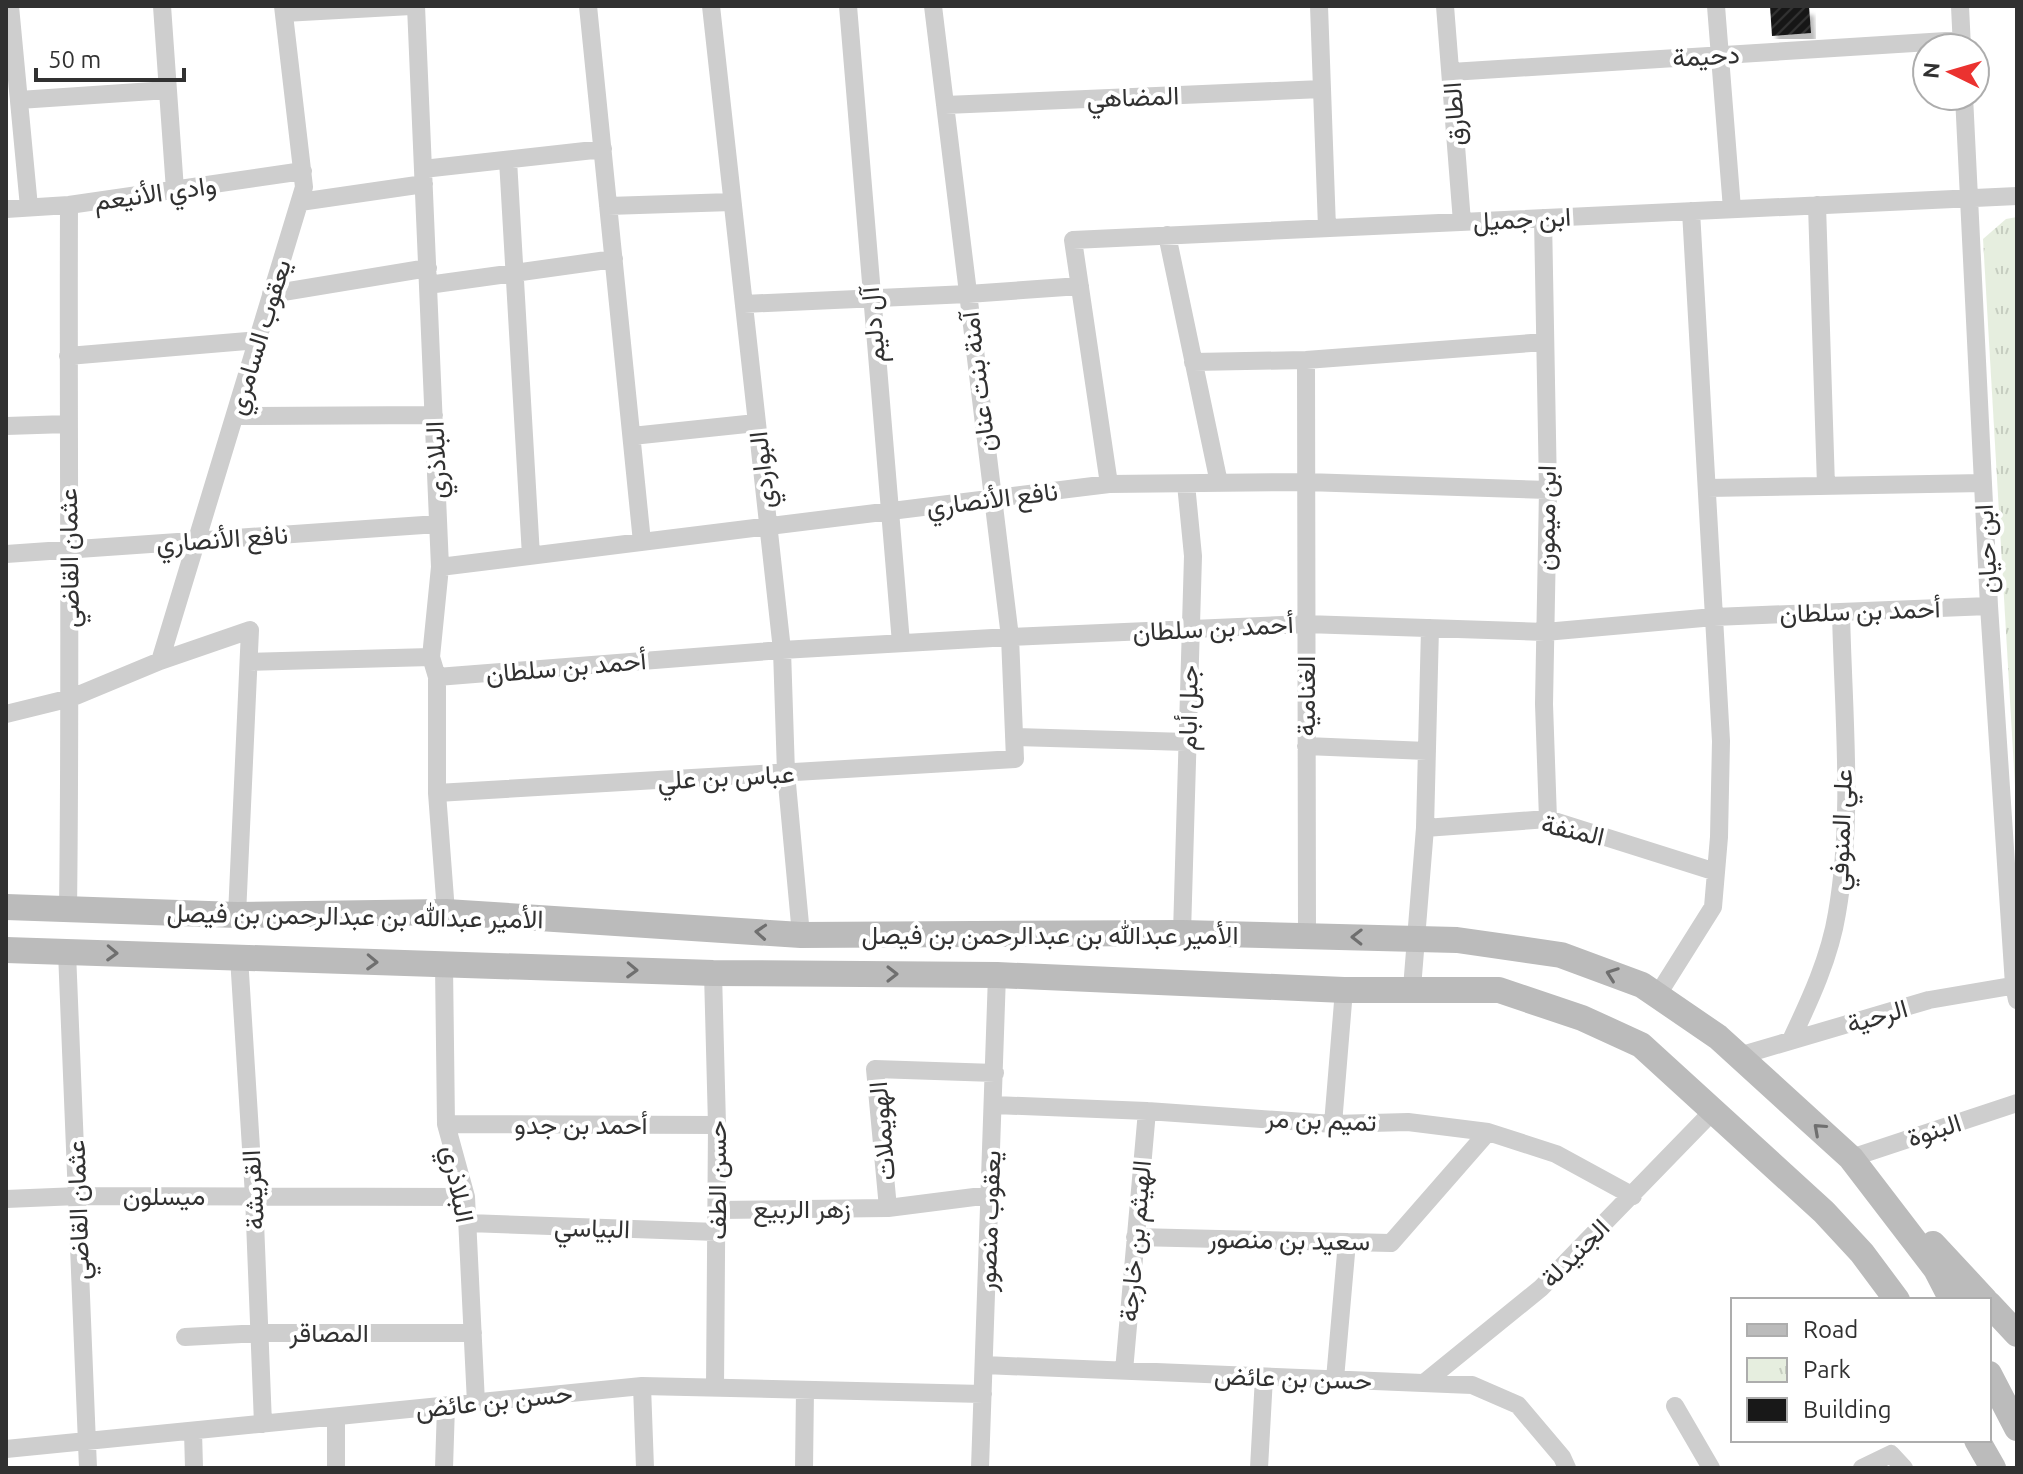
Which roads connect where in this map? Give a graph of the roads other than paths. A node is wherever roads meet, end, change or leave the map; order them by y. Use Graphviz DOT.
graph roads {
  1 [pos="10,6"];
  2 [pos="162,6"];
  3 [pos="414,6"];
  4 [pos="588,6"];
  5 [pos="711,6"];
  6 [pos="848,6"];
  7 [pos="933,6"];
  8 [pos="1319,6"];
  9 [pos="1445,6"];
  10 [pos="1716,6"];
  11 [pos="1960,6"];
  12 [pos="284,9"];
  13 [pos="1961,32"];
  14 [pos="1911,46"];
  15 [pos="1720,55"];
  16 [pos="11,62"];
  17 [pos="1451,72"];
  18 [pos="1322,89"];
  19 [pos="168,90"];
  20 [pos="19,100"];
  21 [pos="945,105"];
  22 [pos="1965,112"];
  23 [pos="603,149"];
  24 [pos="508,160"];
  25 [pos="303,171"];
  26 [pos="424,177"];
  27 [pos="175,190"];
  28 [pos="2017,196"];
  29 [pos="1969,199"];
  30 [pos="300,202"];
  31 [pos="732,202"];
  32 [pos="69,205"];
  33 [pos="1817,205"];
  34 [pos="608,206"];
  35 [pos="29,207"];
  36 [pos="6,209"];
  37 [pos="1732,209"];
  38 [pos="1691,211"];
  39 [pos="1543,218"];
  40 [pos="1462,222"];
  41 [pos="1327,228"];
  42 [pos="1167,235"];
  43 [pos="614,259"];
  44 [pos="514,273"];
  45 [pos="428,276"];
  46 [pos="1080,286"];
  47 [pos="271,294"];
  48 [pos="968,294"];
  49 [pos="870,298"];
  50 [pos="744,304"];
  51 [pos="258,340"];
  52 [pos="1545,342"];
  53 [pos="68,356"];
  54 [pos="1306,360"];
  55 [pos="1193,362"];
  56 [pos="434,415"];
  57 [pos="235,416"];
  58 [pos="756,423"];
  59 [pos="68,424"];
  60 [pos="6,426"];
  61 [pos="632,436"];
  62 [pos="1306,482"];
  63 [pos="1219,483"];
  64 [pos="1983,483"];
  65 [pos="1109,484"];
  66 [pos="1186,484"];
  67 [pos="1826,486"];
  68 [pos="1707,488"];
  69 [pos="1548,490"];
  70 [pos="992,499"];
  71 [pos="889,511"];
  72 [pos="438,524"];
  73 [pos="768,527"];
  74 [pos="197,541"];
  75 [pos="642,542"];
  76 [pos="67,549"];
  77 [pos="6,554"];
  78 [pos="531,556"];
  79 [pos="440,567"];
  80 [pos="1989,606"];
  81 [pos="1841,612"];
  82 [pos="1714,617"];
  83 [pos="1305,624"];
  84 [pos="1430,628"];
  85 [pos="1189,630"];
  86 [pos="1545,632"];
  87 [pos="1010,637"];
  88 [pos="901,643"];
  89 [pos="782,650"];
  90 [pos="431,657"];
  91 [pos="160,661"];
  92 [pos="249,662"];
  93 [pos="437,677"];
  94 [pos="71,698"];
  95 [pos="6,714"];
  96 [pos="1014,737"];
  97 [pos="1187,742"];
  98 [pos="1306,746"];
  99 [pos="1427,751"];
  100 [pos="1015,759"];
  101 [pos="786,773"];
  102 [pos="437,793"];
  103 [pos="1548,819"];
  104 [pos="1425,828"];
  105 [pos="1716,872"];
  106 [pos="6,907"];
  107 [pos="68,910"];
  108 [pos="446,912"];
  109 [pos="237,915"];
  110 [pos="1182,933"];
  111 [pos="801,935"];
  112 [pos="1307,936"];
  113 [pos="1416,939"];
  114 [pos="6,950"];
  115 [pos="67,952"];
  116 [pos="239,957"];
  117 [pos="444,965"];
  118 [pos="713,973"];
  119 [pos="997,975"];
  120 [pos="1412,988"];
  121 [pos="1344,990"];
  122 [pos="2016,990"];
  123 [pos="1657,996"];
  124 [pos="1791,1040"];
  125 [pos="1739,1056"];
  126 [pos="995,1073"];
  127 [pos="2017,1103"];
  128 [pos="994,1105"];
  129 [pos="1714,1110"];
  130 [pos="1147,1111"];
  131 [pos="446,1124"];
  132 [pos="1333,1124"];
  133 [pos="717,1125"];
  134 [pos="1488,1132"];
  135 [pos="1851,1158"];
  136 [pos="990,1195"];
  137 [pos="78,1196"];
  138 [pos="254,1196"];
  139 [pos="1633,1196"];
  140 [pos="466,1197"];
  141 [pos="6,1199"];
  142 [pos="888,1208"];
  143 [pos="716,1210"];
  144 [pos="468,1223"];
  145 [pos="717,1232"];
  146 [pos="1135,1237"];
  147 [pos="1347,1242"];
  148 [pos="1896,1298"];
  149 [pos="1951,1298"];
  150 [pos="1983,1298"];
  151 [pos="1991,1306"];
  152 [pos="260,1333"];
  153 [pos="473,1333"];
  154 [pos="2017,1334"];
  155 [pos="185,1337"];
  156 [pos="984,1365"];
  157 [pos="1124,1371"];
  158 [pos="1264,1377"];
  159 [pos="1991,1378"];
  160 [pos="1335,1379"];
  161 [pos="1424,1383"];
  162 [pos="642,1386"];
  163 [pos="715,1388"];
  164 [pos="805,1390"];
  165 [pos="983,1394"];
  166 [pos="476,1403"];
  167 [pos="446,1406"];
  168 [pos="1675,1406"];
  169 [pos="336,1417"];
  170 [pos="263,1424"];
  171 [pos="2017,1428"];
  172 [pos="193,1431"];
  173 [pos="86,1441"];
  174 [pos="1978,1442"];
  175 [pos="6,1449"];
  176 [pos="88,1468"];
  177 [pos="194,1468"];
  178 [pos="336,1468"];
  179 [pos="444,1468"];
  180 [pos="645,1468"];
  181 [pos="804,1468"];
  182 [pos="980,1468"];
  183 [pos="1259,1468"];
  184 [pos="1567,1468"];
  185 [pos="1711,1468"];
  186 [pos="1862,1468"];
  187 [pos="1904,1468"];
  188 [pos="1993,1468"];
  1 -- 16 [label="street"];
  2 -- 19 [label="street"];
  3 -- 12 [label="street"];
  3 -- 26 [label="street, البلاذري"];
  4 -- 23 [label="street"];
  5 -- 31 [label="street, البواردي"];
  6 -- 49 [label="street, آل دليم"];
  7 -- 21 [label="street, آمنة بنت عنان"];
  8 -- 18 [label="street"];
  9 -- 17 [label="street, الطارق"];
  10 -- 15 [label="street"];
  11 -- 13 [label="street"];
  12 -- 25 [label="street, يعقوب السامري"];
  14 -- 15 [label="street, دحيمة"];
  15 -- 17 [label="street, دحيمة"];
  15 -- 37 [label="street"];
  16 -- 20 [label="street"];
  17 -- 40 [label="street, الطارق"];
  18 -- 21 [label="street, المضاهي"];
  18 -- 41 [label="street"];
  19 -- 20 [label="street"];
  19 -- 27 [label="street"];
  20 -- 35 [label="street"];
  21 -- 48 [label="street, آمنة بنت عنان"];
  22 -- 29 [label="street, ابن حيان"];
  23 -- 24 [label="street"];
  23 -- 34 [label="street"];
  24 -- 26 [label="street"];
  24 -- 44 [label="street"];
  25 -- 27 [label="street, وادي الأنيعم"];
  25 -- 30 [label="street, يعقوب السامري"];
  26 -- 30 [label="street"];
  26 -- 45 [label="street, البلاذري"];
  27 -- 32 [label="street, وادي الأنيعم"];
  28 -- 29 [label="street, ابن جميل"];
  29 -- 33 [label="street, ابن جميل"];
  29 -- 64 [label="street, ابن حيان"];
  30 -- 47 [label="street, يعقوب السامري"];
  31 -- 34 [label="street"];
  31 -- 50 [label="street, البواردي"];
  32 -- 35 [label="street, وادي الأنيعم"];
  32 -- 53 [label="street, عثمان القاضي"];
  33 -- 37 [label="street, ابن جميل"];
  33 -- 67 [label="street"];
  34 -- 43 [label="street"];
  35 -- 36 [label="street, وادي الأنيعم"];
  37 -- 38 [label="street, ابن جميل"];
  38 -- 39 [label="street, ابن جميل"];
  38 -- 68 [label="street"];
  39 -- 40 [label="street, ابن جميل"];
  39 -- 52 [label="street, ابن ميمون"];
  40 -- 41 [label="street, ابن جميل"];
  41 -- 42 [label="street, ابن جميل"];
  42 -- 46 [label="street, ابن جميل"];
  42 -- 55 [label="street"];
  43 -- 44 [label="street"];
  43 -- 61 [label="street"];
  44 -- 45 [label="street"];
  44 -- 78 [label="street"];
  45 -- 47 [label="street"];
  45 -- 56 [label="street, البلاذري"];
  46 -- 48 [label="street"];
  46 -- 65 [label="street, ابن جميل"];
  47 -- 51 [label="street, يعقوب السامري"];
  48 -- 49 [label="street"];
  48 -- 70 [label="street, آمنة بنت عنان"];
  49 -- 50 [label="street"];
  49 -- 71 [label="street, آل دليم"];
  50 -- 58 [label="street, البواردي"];
  51 -- 53 [label="street"];
  51 -- 57 [label="street, يعقوب السامري"];
  52 -- 54 [label="street"];
  52 -- 69 [label="street, ابن ميمون"];
  53 -- 59 [label="street, عثمان القاضي"];
  54 -- 55 [label="street"];
  54 -- 62 [label="street, الغنامية"];
  55 -- 63 [label="street"];
  56 -- 57 [label="street"];
  56 -- 72 [label="street, البلاذري"];
  57 -- 74 [label="street, يعقوب السامري"];
  58 -- 61 [label="street"];
  58 -- 73 [label="street, البواردي"];
  59 -- 60 [label="street"];
  59 -- 76 [label="street, عثمان القاضي"];
  61 -- 75 [label="street"];
  62 -- 63 [label="street, نافع الأنصاري"];
  62 -- 69 [label="street, نافع الأنصاري"];
  62 -- 83 [label="street, الغنامية"];
  63 -- 66 [label="street, نافع الأنصاري"];
  64 -- 67 [label="street"];
  64 -- 80 [label="street, ابن حيان"];
  65 -- 66 [label="street, نافع الأنصاري"];
  65 -- 70 [label="street, نافع الأنصاري"];
  66 -- 85 [label="street, جبل أبام"];
  67 -- 68 [label="street"];
  68 -- 82 [label="street"];
  69 -- 86 [label="street, ابن ميمون"];
  70 -- 71 [label="street, نافع الأنصاري"];
  70 -- 87 [label="street, آمنة بنت عنان"];
  71 -- 73 [label="street, نافع الأنصاري"];
  71 -- 88 [label="street, آل دليم"];
  72 -- 74 [label="street, نافع الأنصاري"];
  72 -- 79 [label="street, البلاذري"];
  73 -- 75 [label="street, نافع الأنصاري"];
  73 -- 89 [label="street, البواردي"];
  74 -- 76 [label="street, نافع الأنصاري"];
  74 -- 91 [label="street, يعقوب السامري"];
  75 -- 78 [label="street, نافع الأنصاري"];
  76 -- 77 [label="street, نافع الأنصاري"];
  76 -- 94 [label="street, عثمان القاضي"];
  78 -- 79 [label="street, نافع الأنصاري"];
  79 -- 90 [label="street, البلاذري"];
  80 -- 81 [label="street, أحمد بن سلطان"];
  80 -- 122 [label="street, ابن حيان"];
  81 -- 82 [label="street, أحمد بن سلطان"];
  81 -- 124 [label="street, علي المنوفي"];
  82 -- 86 [label="street, أحمد بن سلطان"];
  82 -- 105 [label="street"];
  83 -- 84 [label="street, أحمد بن سلطان"];
  83 -- 85 [label="street, أحمد بن سلطان"];
  83 -- 98 [label="street, الغنامية"];
  84 -- 86 [label="street, أحمد بن سلطان"];
  84 -- 99 [label="street"];
  85 -- 87 [label="street, أحمد بن سلطان"];
  85 -- 97 [label="street, جبل أبام"];
  86 -- 103 [label="street, ابن ميمون"];
  87 -- 88 [label="street, أحمد بن سلطان"];
  87 -- 96 [label="street, آمنة بنت عنان"];
  88 -- 89 [label="street, أحمد بن سلطان"];
  89 -- 93 [label="street, أحمد بن سلطان"];
  89 -- 101 [label="street, البواردي"];
  90 -- 92 [label="street"];
  90 -- 93 [label="street, البلاذري"];
  91 -- 92 [label="street"];
  91 -- 94 [label="street"];
  92 -- 109 [label="street"];
  93 -- 102 [label="street, البلاذري"];
  94 -- 95 [label="street"];
  94 -- 107 [label="street, عثمان القاضي"];
  96 -- 97 [label="street"];
  96 -- 100 [label="street, آمنة بنت عنان"];
  97 -- 110 [label="street, جبل أبام"];
  98 -- 99 [label="street"];
  98 -- 112 [label="street, الغنامية"];
  99 -- 104 [label="street"];
  100 -- 101 [label="street, عباس بن علي"];
  101 -- 102 [label="street, عباس بن علي"];
  101 -- 111 [label="street, البواردي"];
  102 -- 108 [label="street, البلاذري"];
  103 -- 104 [label="street, المنفة"];
  103 -- 105 [label="street, المنفة"];
  104 -- 113 [label="street"];
  105 -- 123 [label="street"];
  106 -- 107 [label="main road, الأمير عبدالله بن عبدالرحمن بن فيصل"];
  107 -- 109 [label="main road, الأمير عبدالله بن عبدالرحمن بن فيصل"];
  108 -- 109 [label="main road, الأمير عبدالله بن عبدالرحمن بن فيصل"];
  111 -- 108 [label="main road, الأمير عبدالله بن عبدالرحمن بن فيصل, one-way"];
  110 -- 111 [label="main road, الأمير عبدالله بن عبدالرحمن بن فيصل"];
  110 -- 112 [label="main road, الأمير عبدالله بن عبدالرحمن بن فيصل"];
  113 -- 112 [label="main road, الأمير عبدالله بن عبدالرحمن بن فيصل, one-way"];
  113 -- 120 [label="street"];
  123 -- 113 [label="main road, الأمير عبدالله بن عبدالرحمن بن فيصل, one-way"];
  114 -- 115 [label="main road, الأمير عبدالله بن عبدالرحمن بن فيصل"];
  115 -- 116 [label="main road, الأمير عبدالله بن عبدالرحمن بن فيصل, one-way"];
  115 -- 137 [label="street, عثمان القاضي"];
  116 -- 117 [label="main road, الأمير عبدالله بن عبدالرحمن بن فيصل, one-way"];
  116 -- 138 [label="street, القريشة"];
  117 -- 118 [label="main road, الأمير عبدالله بن عبدالرحمن بن فيصل, one-way"];
  117 -- 131 [label="street, البلاذري"];
  118 -- 119 [label="main road, الأمير عبدالله بن عبدالرحمن بن فيصل, one-way"];
  118 -- 133 [label="street, حسن الطف"];
  119 -- 121 [label="main road, الأمير عبدالله بن عبدالرحمن بن فيصل"];
  119 -- 126 [label="street, يعقوب منصور"];
  120 -- 121 [label="main road, الأمير عبدالله بن عبدالرحمن بن فيصل"];
  120 -- 129 [label="main road, الأمير عبدالله بن عبدالرحمن بن فيصل"];
  121 -- 132 [label="street"];
  122 -- 124 [label="street, الرحية"];
  123 -- 125 [label="main road, الأمير عبدالله بن عبدالرحمن بن فيصل"];
  124 -- 125 [label="street, الرحية"];
  135 -- 125 [label="main road, الأمير عبدالله بن عبدالرحمن بن فيصل, one-way"];
  126 -- 128 [label="street, يعقوب منصور"];
  126 -- 142 [label="street, الهويملات"];
  127 -- 135 [label="street, البنوة"];
  128 -- 130 [label="street, تميم بن مر"];
  128 -- 136 [label="street, يعقوب منصور"];
  129 -- 139 [label="street, الجنيدلة"];
  129 -- 148 [label="main road, الأمير عبدالله بن عبدالرحمن بن فيصل"];
  130 -- 132 [label="street, تميم بن مر"];
  130 -- 146 [label="street, الهيثم بن خارجة"];
  131 -- 133 [label="street, أحمد بن جدو"];
  131 -- 140 [label="street, البلاذري"];
  132 -- 134 [label="street, تميم بن مر"];
  133 -- 143 [label="street, حسن الطف"];
  134 -- 139 [label="street, تميم بن مر"];
  134 -- 147 [label="street, سعيد بن منصور"];
  135 -- 149 [label="main road, الأمير عبدالله بن عبدالرحمن بن فيصل"];
  135 -- 150 [label="main road"];
  136 -- 142 [label="street, الهويملات"];
  136 -- 156 [label="street, يعقوب منصور"];
  137 -- 138 [label="street, ميسلون"];
  137 -- 141 [label="street, ميسلون"];
  137 -- 173 [label="street, عثمان القاضي"];
  138 -- 140 [label="street, ميسلون"];
  138 -- 152 [label="street, القريشة"];
  139 -- 161 [label="street, الجنيدلة"];
  140 -- 144 [label="street, البلاذري"];
  142 -- 143 [label="street, زهر الربيع"];
  143 -- 145 [label="street, حسن الطف"];
  144 -- 145 [label="street, البياسي"];
  144 -- 153 [label="street, البلاذري"];
  145 -- 163 [label="street, حسن الطف"];
  146 -- 147 [label="street, سعيد بن منصور"];
  146 -- 157 [label="street, الهيثم بن خارجة"];
  147 -- 160 [label="street"];
  151 -- 154 [label="main road"];
  152 -- 153 [label="street, المصاقر"];
  152 -- 155 [label="street, المصاقر"];
  152 -- 170 [label="street, القريشة"];
  153 -- 166 [label="street, البلاذري"];
  156 -- 157 [label="street, حسن بن عائض"];
  156 -- 165 [label="street, يعقوب منصور"];
  157 -- 158 [label="street, حسن بن عائض"];
  158 -- 160 [label="street, حسن بن عائض"];
  158 -- 183 [label="street"];
  159 -- 171 [label="main road"];
  160 -- 161 [label="street, حسن بن عائض"];
  161 -- 184 [label="street, حسن بن عائض"];
  162 -- 163 [label="street, حسن بن عائض"];
  162 -- 166 [label="street, حسن بن عائض"];
  162 -- 180 [label="street"];
  163 -- 164 [label="street, حسن بن عائض"];
  164 -- 165 [label="street, حسن بن عائض"];
  164 -- 181 [label="street"];
  165 -- 182 [label="street, يعقوب منصور"];
  166 -- 167 [label="street, حسن بن عائض"];
  167 -- 169 [label="street, حسن بن عائض"];
  167 -- 179 [label="street"];
  168 -- 185 [label="street"];
  169 -- 170 [label="street, حسن بن عائض"];
  169 -- 178 [label="street"];
  170 -- 172 [label="street, حسن بن عائض"];
  172 -- 173 [label="street, حسن بن عائض"];
  172 -- 177 [label="street"];
  173 -- 175 [label="street, حسن بن عائض"];
  173 -- 176 [label="street, عثمان القاضي"];
  174 -- 188 [label="main road"];
  186 -- 187 [label="street"];
}
